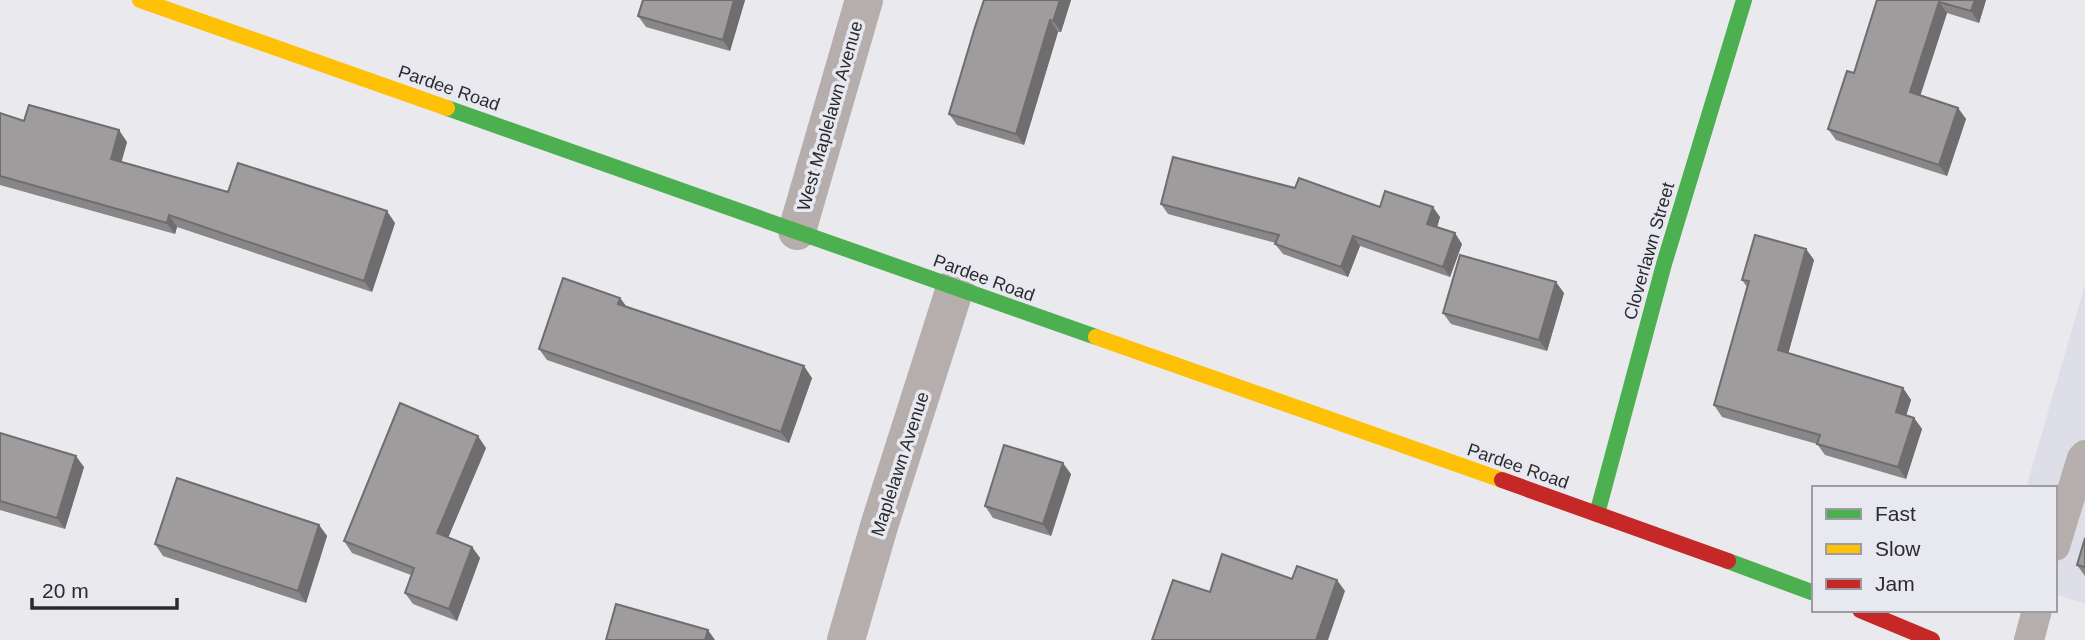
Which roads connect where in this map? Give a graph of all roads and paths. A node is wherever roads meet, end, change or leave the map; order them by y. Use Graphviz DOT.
graph roads {
  1 [pos="140,0"];
  2 [pos="864,0"];
  3 [pos="1744,0"];
  4 [pos="797,231"];
  5 [pos="956,288"];
  6 [pos="2085,455"];
  7 [pos="1597,514"];
  8 [pos="2057,539"];
  9 [pos="1812,592"];
  10 [pos="1865,612"];
  11 [pos="2036,612"];
  12 [pos="846,640"];
  13 [pos="1932,640"];
  14 [pos="2029,640"];
  1 -- 4 [label="main road, Pardee Road"];
  2 -- 4 [label="street, West Maplelawn Avenue"];
  3 -- 7 [label="main road, Cloverlawn Street"];
  4 -- 5 [label="main road, Pardee Road"];
  5 -- 7 [label="main road, Pardee Road"];
  5 -- 12 [label="street, Maplelawn Avenue"];
  6 -- 8 [label="lane"];
  7 -- 9 [label="main road, Pardee Road"];
  10 -- 13 [label="main road"];
  11 -- 14 [label="lane"];
}
